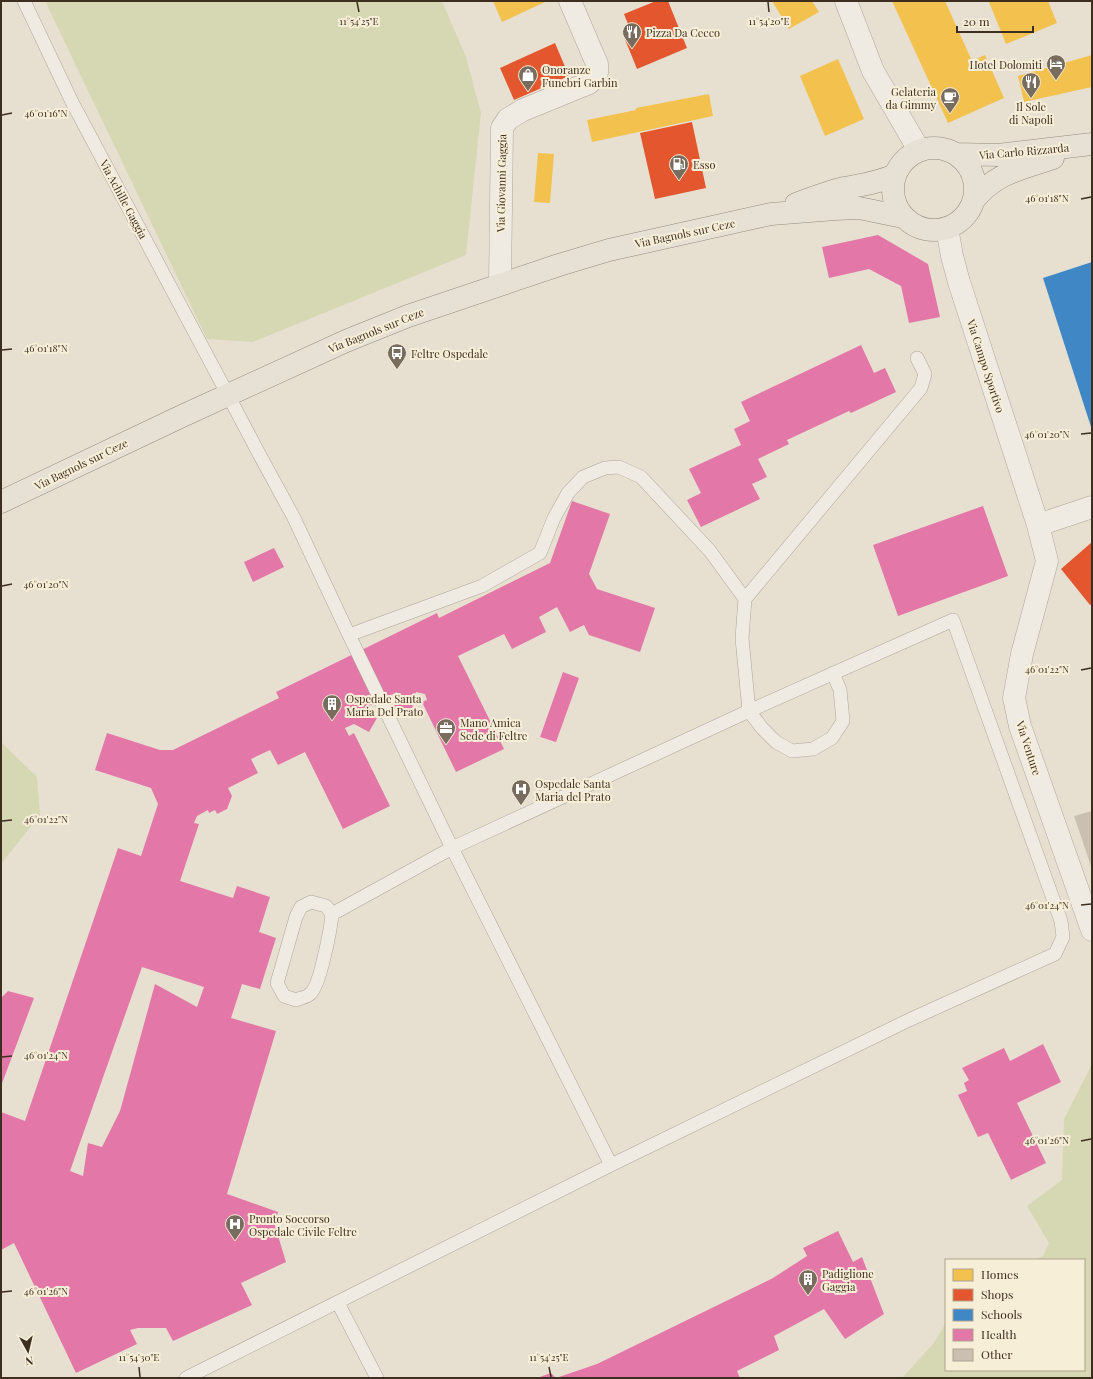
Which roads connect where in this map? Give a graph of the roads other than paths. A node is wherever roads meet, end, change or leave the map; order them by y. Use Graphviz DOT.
graph roads {
  1 [pos="24,1"];
  2 [pos="570,1"];
  3 [pos="846,1"];
  4 [pos="1092,144"];
  5 [pos="919,150"];
  6 [pos="956,154"];
  7 [pos="894,175"];
  8 [pos="974,200"];
  9 [pos="771,214"];
  10 [pos="903,216"];
  11 [pos="947,228"];
  12 [pos="500,284"];
  13 [pos="917,358"];
  14 [pos="228,395"];
  15 [pos="1,502"];
  16 [pos="1092,507"];
  17 [pos="1038,525"];
  18 [pos="1047,561"];
  19 [pos="745,599"];
  20 [pos="349,634"];
  21 [pos="832,673"];
  22 [pos="750,711"];
  23 [pos="452,848"];
  24 [pos="332,914"];
  25 [pos="1092,930"];
  26 [pos="611,1165"];
  27 [pos="338,1303"];
  28 [pos="186,1378"];
  29 [pos="377,1378"];
  1 -- 14 [label="lane, Via Achille Gaggia"];
  2 -- 12 [label="street, Via Giovanni Gaggia"];
  3 -- 5 [label="street"];
  4 -- 6 [label="main road, Via Carlo Rizzarda"];
  4 -- 8 [label="main road, Via Carlo Rizzarda"];
  5 -- 6 [label="main road"];
  5 -- 7 [label="main road"];
  6 -- 8 [label="main road"];
  7 -- 9 [label="main road, Via Bagnols sur Ceze"];
  7 -- 10 [label="main road"];
  8 -- 11 [label="main road"];
  9 -- 10 [label="main road, Via Bagnols sur Ceze"];
  9 -- 12 [label="main road, Via Bagnols sur Ceze"];
  10 -- 11 [label="main road"];
  11 -- 17 [label="street, Via Campo Sportivo"];
  12 -- 14 [label="main road, Via Bagnols sur Ceze"];
  13 -- 19 [label="lane"];
  14 -- 15 [label="main road, Via Bagnols sur Ceze"];
  14 -- 20 [label="lane, Via Achille Gaggia"];
  16 -- 17 [label="street"];
  17 -- 18 [label="street, Via Campo Sportivo"];
  18 -- 25 [label="street, Via Venture"];
  19 -- 20 [label="lane"];
  19 -- 22 [label="lane"];
  20 -- 23 [label="lane, Via Achille Gaggia"];
  21 -- 22 [label="lane"];
  21 -- 22 [label="lane"];
  21 -- 26 [label="lane"];
  22 -- 23 [label="lane"];
  23 -- 24 [label="lane"];
  23 -- 26 [label="lane, Via Achille Gaggia"];
  24 -- 24 [label="lane"];
  26 -- 27 [label="lane"];
  27 -- 28 [label="lane"];
  27 -- 29 [label="lane"];
}
